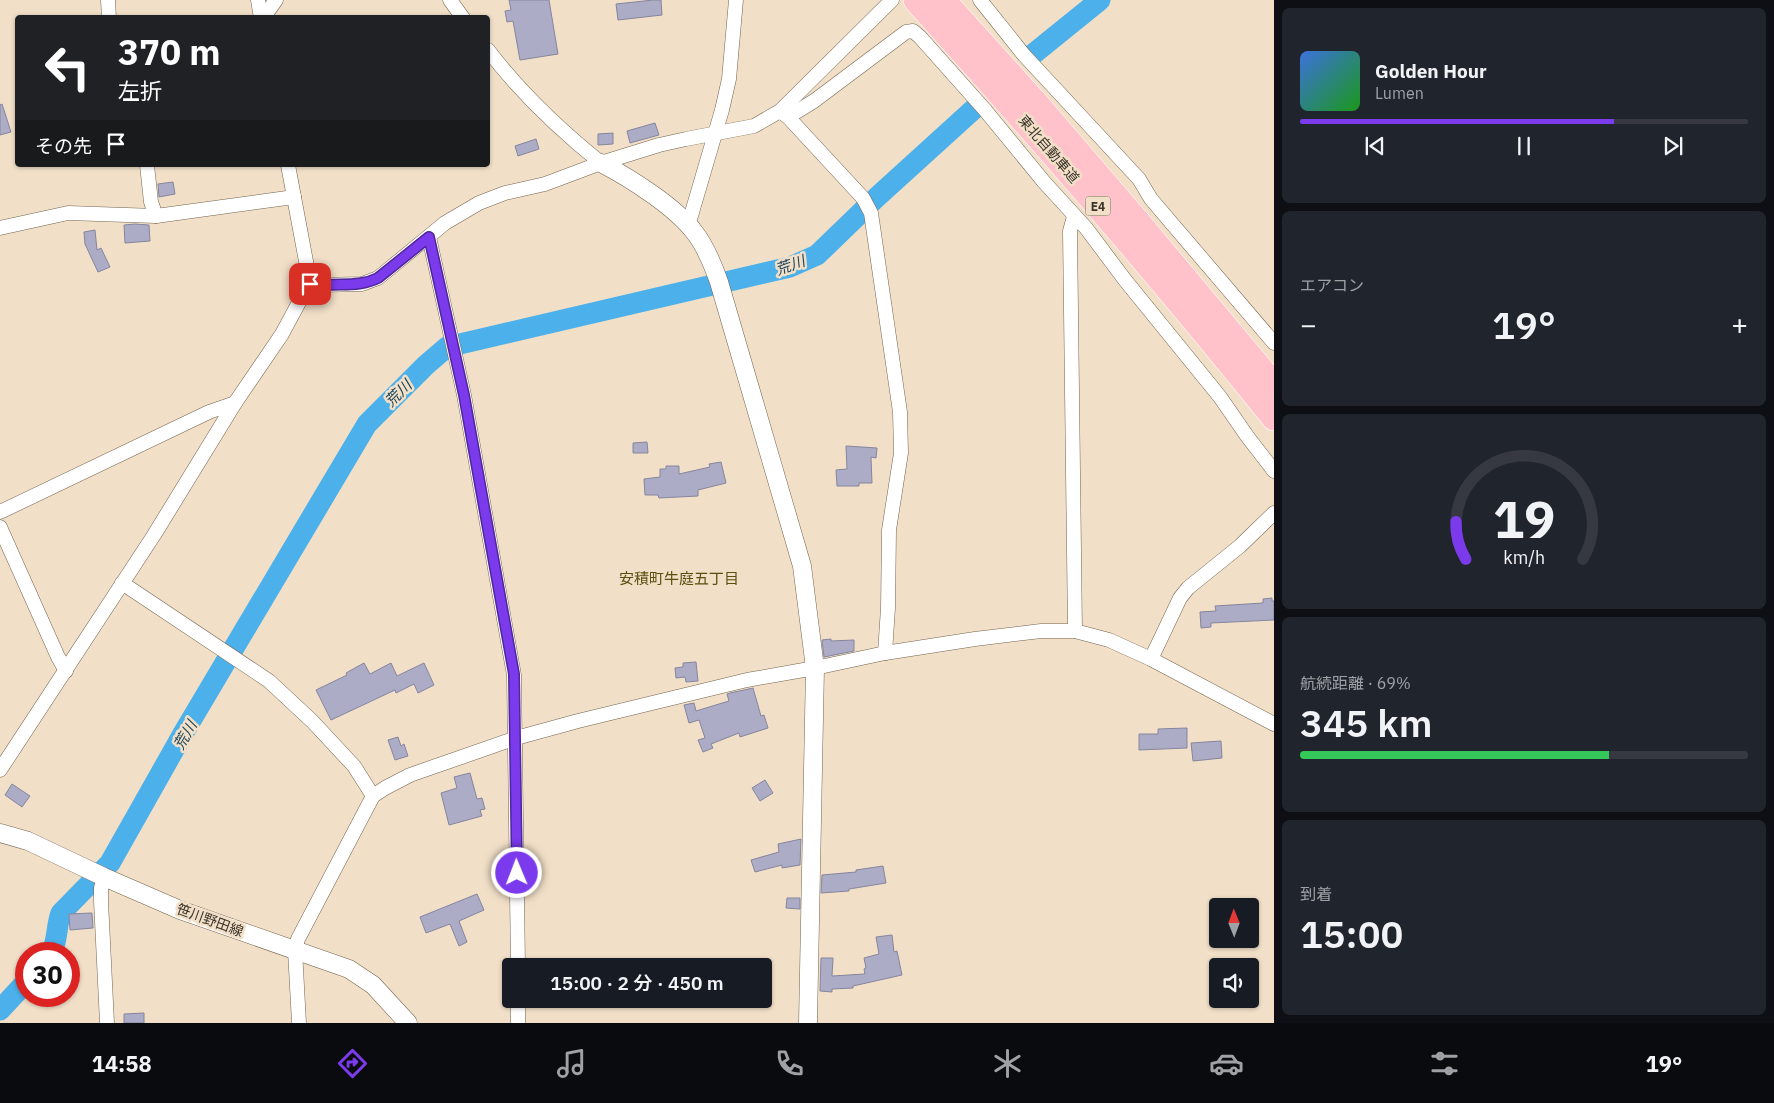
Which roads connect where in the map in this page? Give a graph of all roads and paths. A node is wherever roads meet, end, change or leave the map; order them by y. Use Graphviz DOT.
graph roads {
  1 [pos="108,0"];
  2 [pos="258,0"];
  3 [pos="276,0"];
  4 [pos="450,0"];
  5 [pos="736,0"];
  6 [pos="916,0"];
  7 [pos="943,0"];
  8 [pos="980,0"];
  9 [pos="890,3"];
  10 [pos="109,15"];
  11 [pos="261,15"];
  12 [pos="264,15"];
  13 [pos="461,15"];
  14 [pos="490,52"];
  15 [pos="784,114"];
  16 [pos="715,133"];
  17 [pos="601,163"];
  18 [pos="148,167"];
  19 [pos="288,167"];
  20 [pos="294,197"];
  21 [pos="156,216"];
  22 [pos="1075,217"];
  23 [pos="688,226"];
  24 [pos="0,228"];
  25 [pos="429,237"];
  26 [pos="311,288"];
  27 [pos="1274,343"];
  28 [pos="1274,385"];
  29 [pos="235,404"];
  30 [pos="1274,418"];
  31 [pos="1274,471"];
  32 [pos="0,512"];
  33 [pos="1274,513"];
  34 [pos="0,527"];
  35 [pos="122,583"];
  36 [pos="1075,631"];
  37 [pos="885,653"];
  38 [pos="1151,658"];
  39 [pos="815,668"];
  40 [pos="66,671"];
  41 [pos="1274,724"];
  42 [pos="516,738"];
  43 [pos="0,770"];
  44 [pos="373,796"];
  45 [pos="0,833"];
  46 [pos="104,877"];
  47 [pos="295,950"];
  48 [pos="518,958"];
  49 [pos="518,1008"];
  50 [pos="107,1023"];
  51 [pos="299,1023"];
  52 [pos="408,1023"];
  53 [pos="518,1023"];
  54 [pos="808,1023"];
  1 -- 10 [label="street"];
  2 -- 11 [label="street"];
  3 -- 12 [label="street"];
  4 -- 13 [label="street"];
  5 -- 16 [label="street"];
  6 -- 30 [label="highway, 東北自動車道 / E4"];
  7 -- 28 [label="highway, 東北自動車道 / E4"];
  8 -- 27 [label="street"];
  9 -- 15 [label="street"];
  14 -- 17 [label="street"];
  15 -- 16 [label="street"];
  15 -- 22 [label="street"];
  15 -- 37 [label="street"];
  16 -- 17 [label="street"];
  16 -- 23 [label="street"];
  17 -- 23 [label="street"];
  17 -- 25 [label="street"];
  18 -- 21 [label="street"];
  19 -- 20 [label="street"];
  20 -- 21 [label="street"];
  20 -- 26 [label="street"];
  21 -- 24 [label="street"];
  22 -- 31 [label="street"];
  22 -- 36 [label="street"];
  23 -- 39 [label="street"];
  25 -- 26 [label="street"];
  25 -- 42 [label="street"];
  26 -- 29 [label="street"];
  29 -- 32 [label="street"];
  29 -- 35 [label="street"];
  33 -- 38 [label="street"];
  34 -- 40 [label="street"];
  35 -- 40 [label="street"];
  35 -- 44 [label="street"];
  36 -- 37 [label="street"];
  36 -- 38 [label="street"];
  37 -- 39 [label="street"];
  38 -- 41 [label="street"];
  39 -- 42 [label="street"];
  39 -- 54 [label="street"];
  40 -- 43 [label="street"];
  42 -- 44 [label="street"];
  42 -- 48 [label="street"];
  44 -- 47 [label="street"];
  45 -- 46 [label="street, 笹川野田線"];
  46 -- 47 [label="street, 笹川野田線"];
  46 -- 50 [label="street"];
  47 -- 51 [label="street"];
  47 -- 52 [label="street, 笹川野田線"];
  49 -- 53 [label="street"];
}
